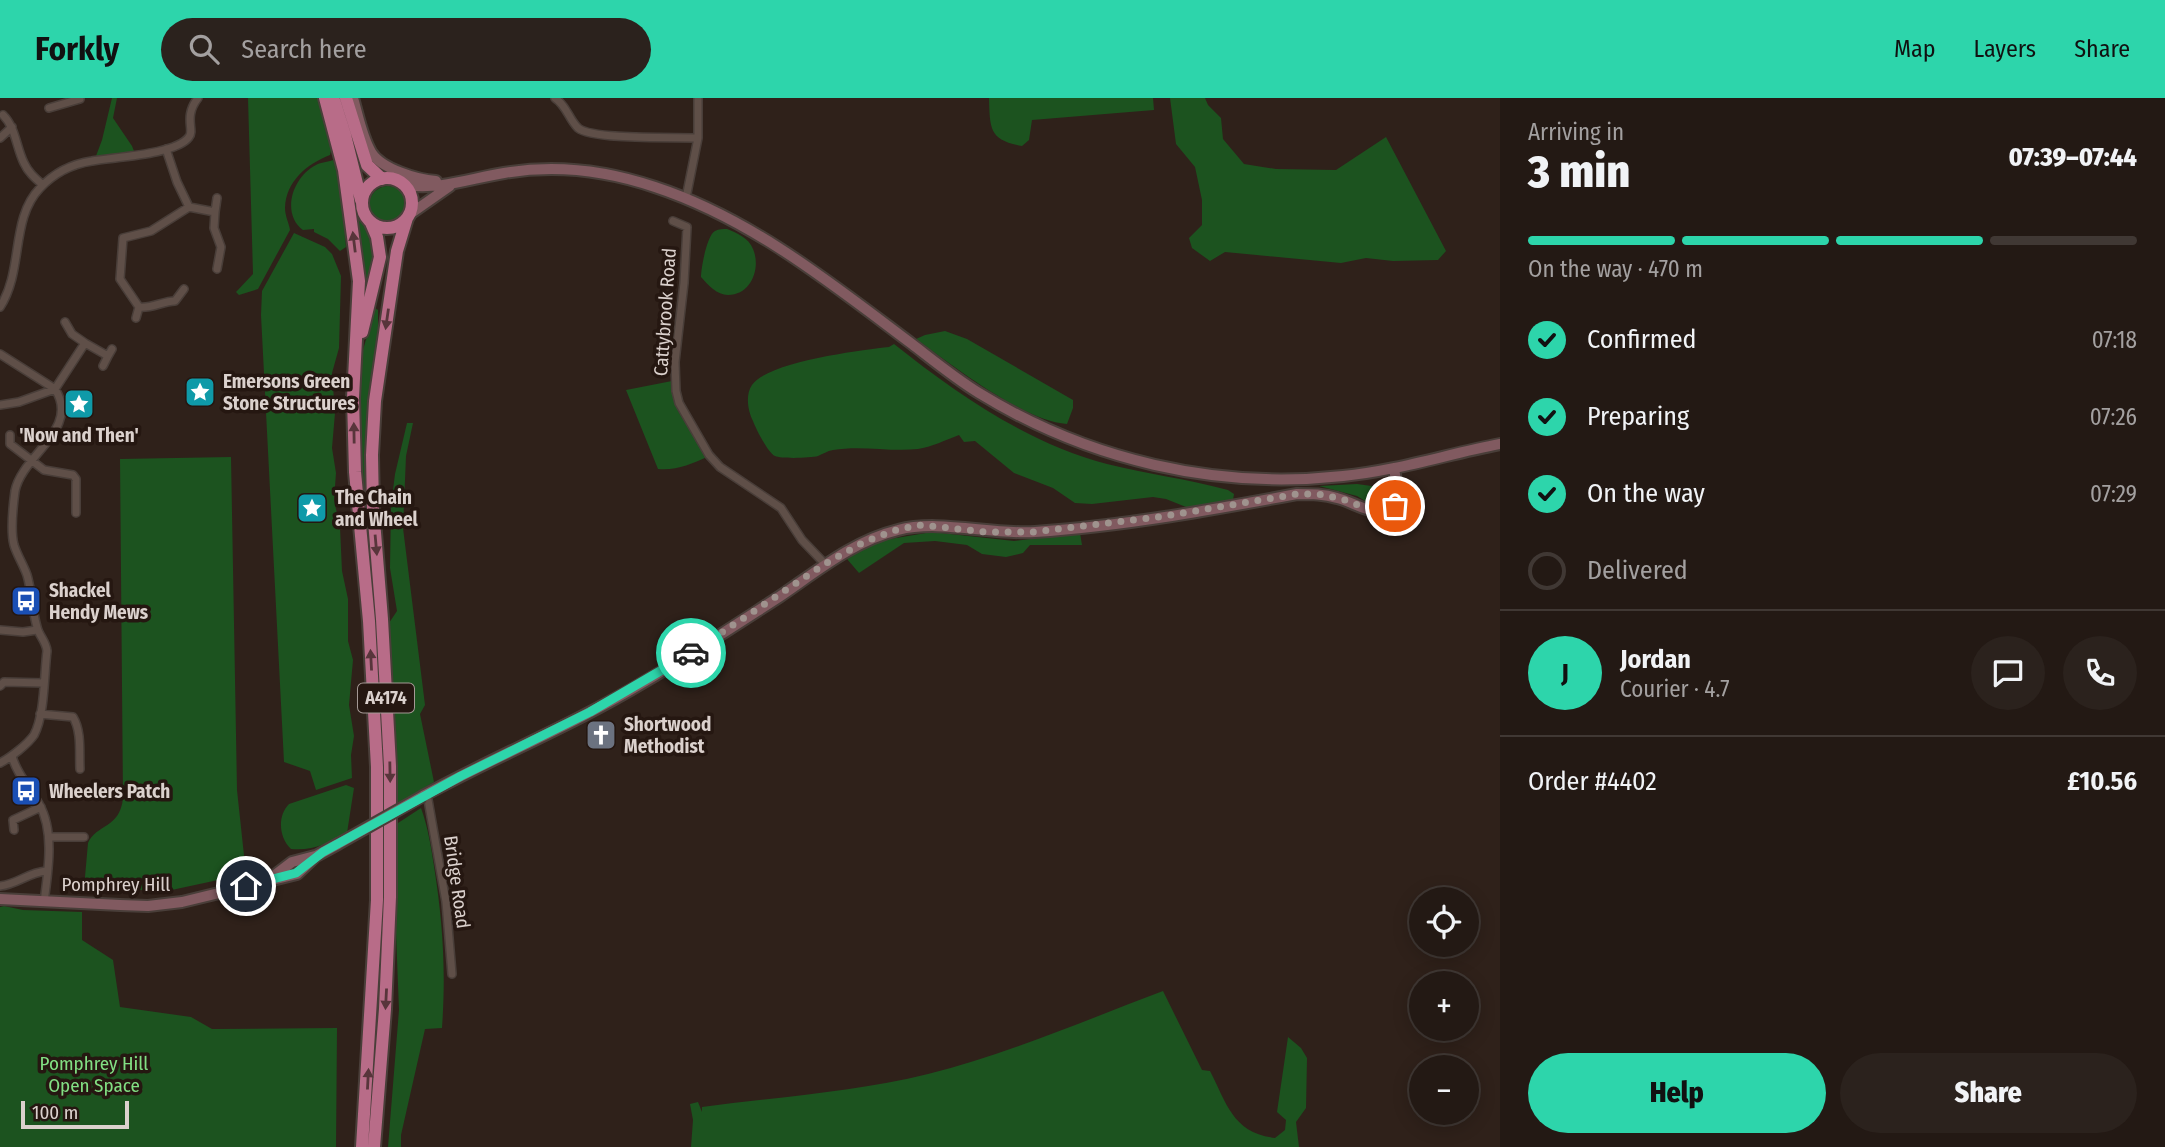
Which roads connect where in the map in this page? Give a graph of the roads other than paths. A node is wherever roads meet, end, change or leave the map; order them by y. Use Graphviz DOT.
graph roads {
  1 [pos="198,98"];
  2 [pos="325,98"];
  3 [pos="333,98"];
  4 [pos="346,98"];
  5 [pos="353,98"];
  6 [pos="555,98"];
  7 [pos="698,98"];
  8 [pos="80,99"];
  9 [pos="64,101"];
  10 [pos="49,108"];
  11 [pos="3,115"];
  12 [pos="12,127"];
  13 [pos="0,138"];
  14 [pos="698,138"];
  15 [pos="166,149"];
  16 [pos="481,178"];
  17 [pos="382,179"];
  18 [pos="43,185"];
  19 [pos="404,185"];
  20 [pos="450,186"];
  21 [pos="217,198"];
  22 [pos="686,198"];
  23 [pos="362,200"];
  24 [pos="189,207"];
  25 [pos="215,212"];
  26 [pos="409,216"];
  27 [pos="673,221"];
  28 [pos="371,223"];
  29 [pos="112,237"];
  30 [pos="122,238"];
  31 [pos="217,269"];
  32 [pos="184,289"];
  33 [pos="4,293"];
  34 [pos="0,307"];
  35 [pos="139,307"];
  36 [pos="136,318"];
  37 [pos="65,322"];
  38 [pos="85,344"];
  39 [pos="0,354"];
  40 [pos="355,359"];
  41 [pos="103,366"];
  42 [pos="55,389"];
  43 [pos="0,405"];
  44 [pos="10,435"];
  45 [pos="1500,444"];
  46 [pos="32,462"];
  47 [pos="1394,468"];
  48 [pos="76,513"];
  49 [pos="825,564"];
  50 [pos="0,630"];
  51 [pos="37,630"];
  52 [pos="0,674"];
  53 [pos="44,683"];
  54 [pos="2,684"];
  55 [pos="40,714"];
  56 [pos="12,756"];
  57 [pos="0,763"];
  58 [pos="80,769"];
  59 [pos="425,795"];
  60 [pos="41,807"];
  61 [pos="14,830"];
  62 [pos="49,837"];
  63 [pos="84,837"];
  64 [pos="46,871"];
  65 [pos="0,886"];
  66 [pos="0,899"];
  67 [pos="44,902"];
  68 [pos="452,974"];
  69 [pos="362,1147"];
  70 [pos="374,1147"];
  1 -- 15 [label="street"];
  40 -- 2 [label="highway, one-way"];
  3 -- 23 [label="highway"];
  4 -- 17 [label="highway"];
  5 -- 16 [label="main road"];
  6 -- 14 [label="street"];
  7 -- 14 [label="street"];
  8 -- 9 [label="street"];
  9 -- 10 [label="street"];
  11 -- 12 [label="street"];
  12 -- 13 [label="street"];
  12 -- 18 [label="street"];
  14 -- 22 [label="street"];
  15 -- 18 [label="street"];
  15 -- 24 [label="street"];
  16 -- 20 [label="main road"];
  16 -- 22 [label="main road"];
  17 -- 19 [label="highway"];
  17 -- 23 [label="highway"];
  18 -- 33 [label="street"];
  19 -- 20 [label="main road"];
  19 -- 26 [label="highway"];
  20 -- 26 [label="main road"];
  21 -- 25 [label="street"];
  22 -- 47 [label="main road"];
  23 -- 28 [label="highway"];
  24 -- 25 [label="street"];
  24 -- 30 [label="street"];
  25 -- 31 [label="street"];
  26 -- 28 [label="highway"];
  26 -- 70 [label="highway, A4174, one-way"];
  27 -- 49 [label="street, Cattybrook Road"];
  28 -- 40 [label="highway, A4174"];
  29 -- 30 [label="street"];
  30 -- 35 [label="street"];
  32 -- 35 [label="street"];
  33 -- 34 [label="street"];
  35 -- 36 [label="street"];
  37 -- 38 [label="street"];
  38 -- 41 [label="street"];
  38 -- 42 [label="street"];
  39 -- 42 [label="street"];
  69 -- 40 [label="highway, A4174, one-way"];
  42 -- 43 [label="street"];
  42 -- 46 [label="street"];
  44 -- 46 [label="street"];
  45 -- 47 [label="main road"];
  46 -- 48 [label="street"];
  46 -- 51 [label="street"];
  47 -- 49 [label="main road, Pomphrey Hill"];
  49 -- 59 [label="main road, Pomphrey Hill"];
  50 -- 51 [label="street"];
  51 -- 53 [label="street"];
  52 -- 54 [label="street"];
  53 -- 54 [label="street"];
  53 -- 55 [label="street"];
  55 -- 56 [label="street"];
  55 -- 58 [label="street"];
  56 -- 57 [label="street"];
  56 -- 60 [label="street"];
  59 -- 67 [label="main road, Pomphrey Hill, bridge"];
  59 -- 68 [label="street, Bridge Road"];
  60 -- 61 [label="street"];
  60 -- 62 [label="street"];
  62 -- 63 [label="street"];
  62 -- 64 [label="street"];
  64 -- 65 [label="street"];
  64 -- 67 [label="street"];
  66 -- 67 [label="main road, Pomphrey Hill"];
}
